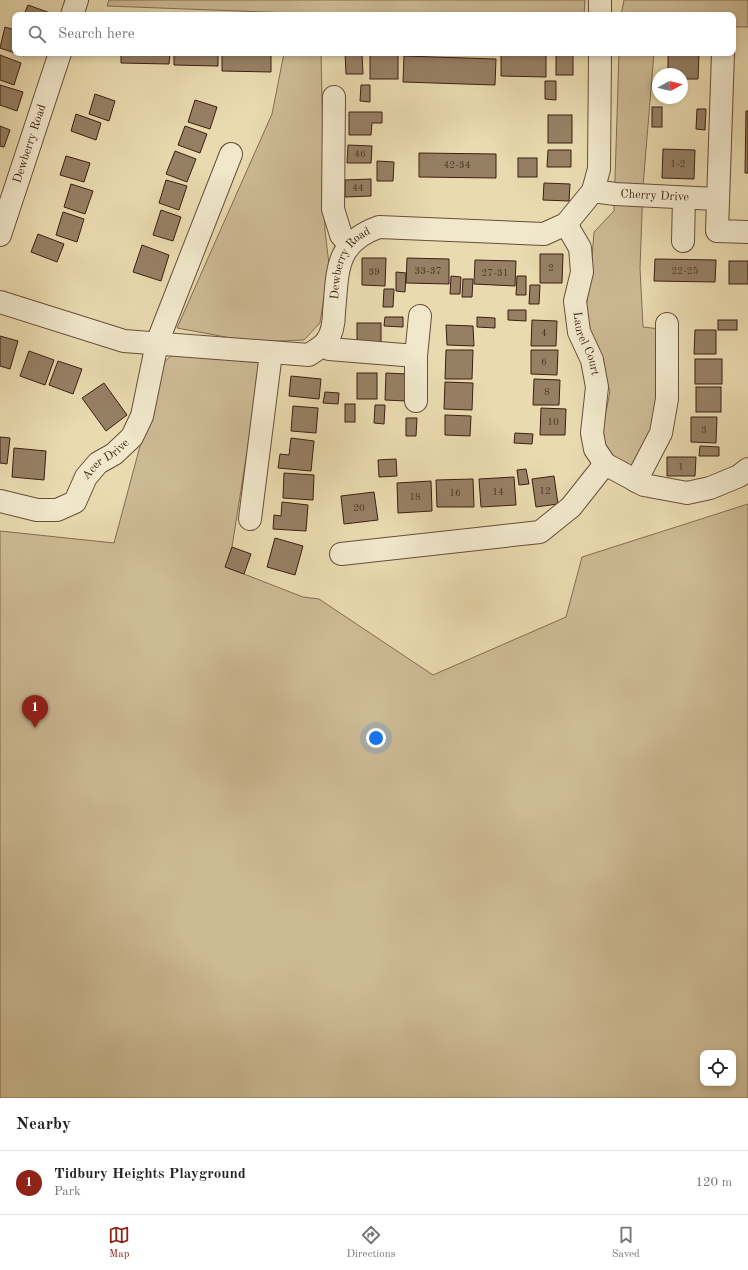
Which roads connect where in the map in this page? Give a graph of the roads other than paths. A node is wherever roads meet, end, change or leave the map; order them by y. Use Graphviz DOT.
graph roads {
  1 [pos="77,0"];
  2 [pos="600,0"];
  3 [pos="73,12"];
  4 [pos="600,12"];
  5 [pos="59,56"];
  6 [pos="600,56"];
  7 [pos="723,56"];
  8 [pos="334,98"];
  9 [pos="231,154"];
  10 [pos="593,190"];
  11 [pos="684,198"];
  12 [pos="716,199"];
  13 [pos="566,224"];
  14 [pos="748,232"];
  15 [pos="0,235"];
  16 [pos="683,241"];
  17 [pos="349,244"];
  18 [pos="0,302"];
  19 [pos="420,316"];
  20 [pos="667,324"];
  21 [pos="326,342"];
  22 [pos="157,343"];
  23 [pos="271,353"];
  24 [pos="416,356"];
  25 [pos="416,401"];
  26 [pos="605,464"];
  27 [pos="748,469"];
  28 [pos="640,483"];
  29 [pos="0,500"];
  30 [pos="250,519"];
  31 [pos="341,554"];
  1 -- 3 [label="street"];
  2 -- 4 [label="street"];
  5 -- 15 [label="street, Dewberry Road"];
  6 -- 10 [label="street, Dewberry Road"];
  7 -- 12 [label="street"];
  8 -- 17 [label="street"];
  9 -- 22 [label="street, Acer Drive"];
  10 -- 11 [label="street, Cherry Drive"];
  10 -- 13 [label="street, Dewberry Road"];
  11 -- 12 [label="street, Cherry Drive"];
  11 -- 16 [label="street"];
  12 -- 14 [label="street"];
  13 -- 17 [label="street, Dewberry Road"];
  13 -- 26 [label="street, Laurel Court"];
  17 -- 21 [label="street, Dewberry Road"];
  18 -- 22 [label="street"];
  19 -- 24 [label="street"];
  20 -- 28 [label="street"];
  21 -- 23 [label="street"];
  21 -- 24 [label="street"];
  22 -- 23 [label="street"];
  22 -- 29 [label="street, Acer Drive"];
  23 -- 30 [label="street"];
  24 -- 25 [label="street"];
  26 -- 28 [label="street"];
  26 -- 31 [label="street"];
  27 -- 28 [label="street"];
}
